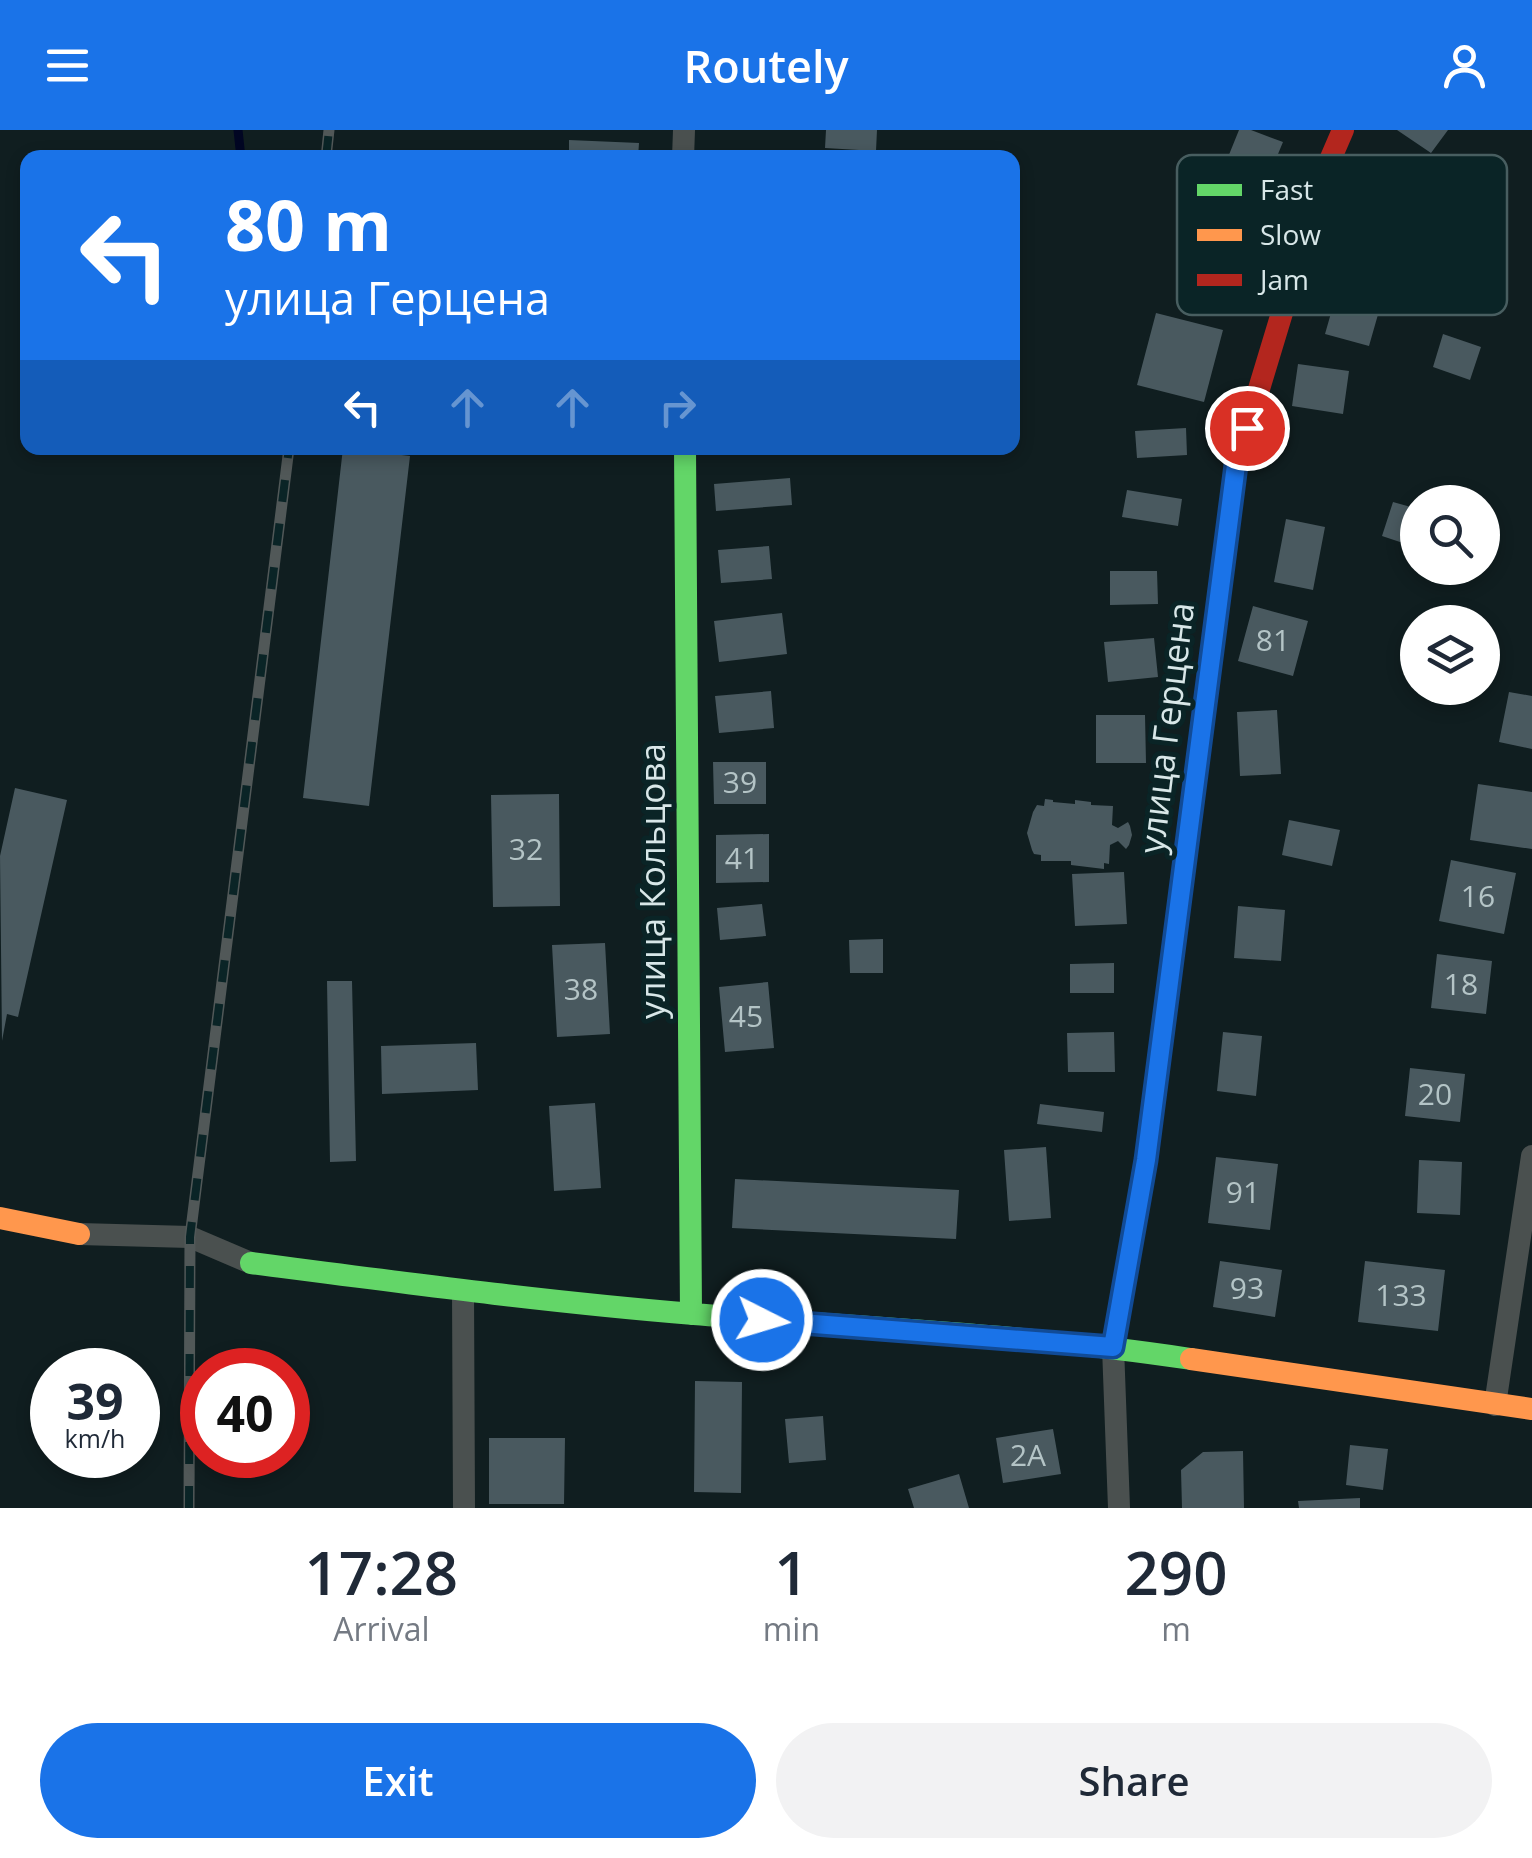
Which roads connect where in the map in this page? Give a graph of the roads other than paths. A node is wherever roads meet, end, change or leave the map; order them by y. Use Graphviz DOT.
graph roads {
  1 [pos="1342,130"];
  2 [pos="1332,155"];
  3 [pos="1281,315"];
  4 [pos="685,455"];
  5 [pos="1532,1156"];
  6 [pos="0,1218"];
  7 [pos="463,1290"];
  8 [pos="692,1314"];
  9 [pos="1113,1347"];
  10 [pos="1495,1404"];
  11 [pos="1532,1409"];
  12 [pos="464,1508"];
  13 [pos="1119,1508"];
  1 -- 2 [label="street, улица Герцена"];
  3 -- 9 [label="street, улица Герцена"];
  4 -- 8 [label="street, улица Кольцова"];
  5 -- 10 [label="street"];
  6 -- 7 [label="street"];
  7 -- 8 [label="street"];
  7 -- 12 [label="street"];
  8 -- 9 [label="street"];
  9 -- 10 [label="street"];
  9 -- 13 [label="street"];
  10 -- 11 [label="street"];
}
